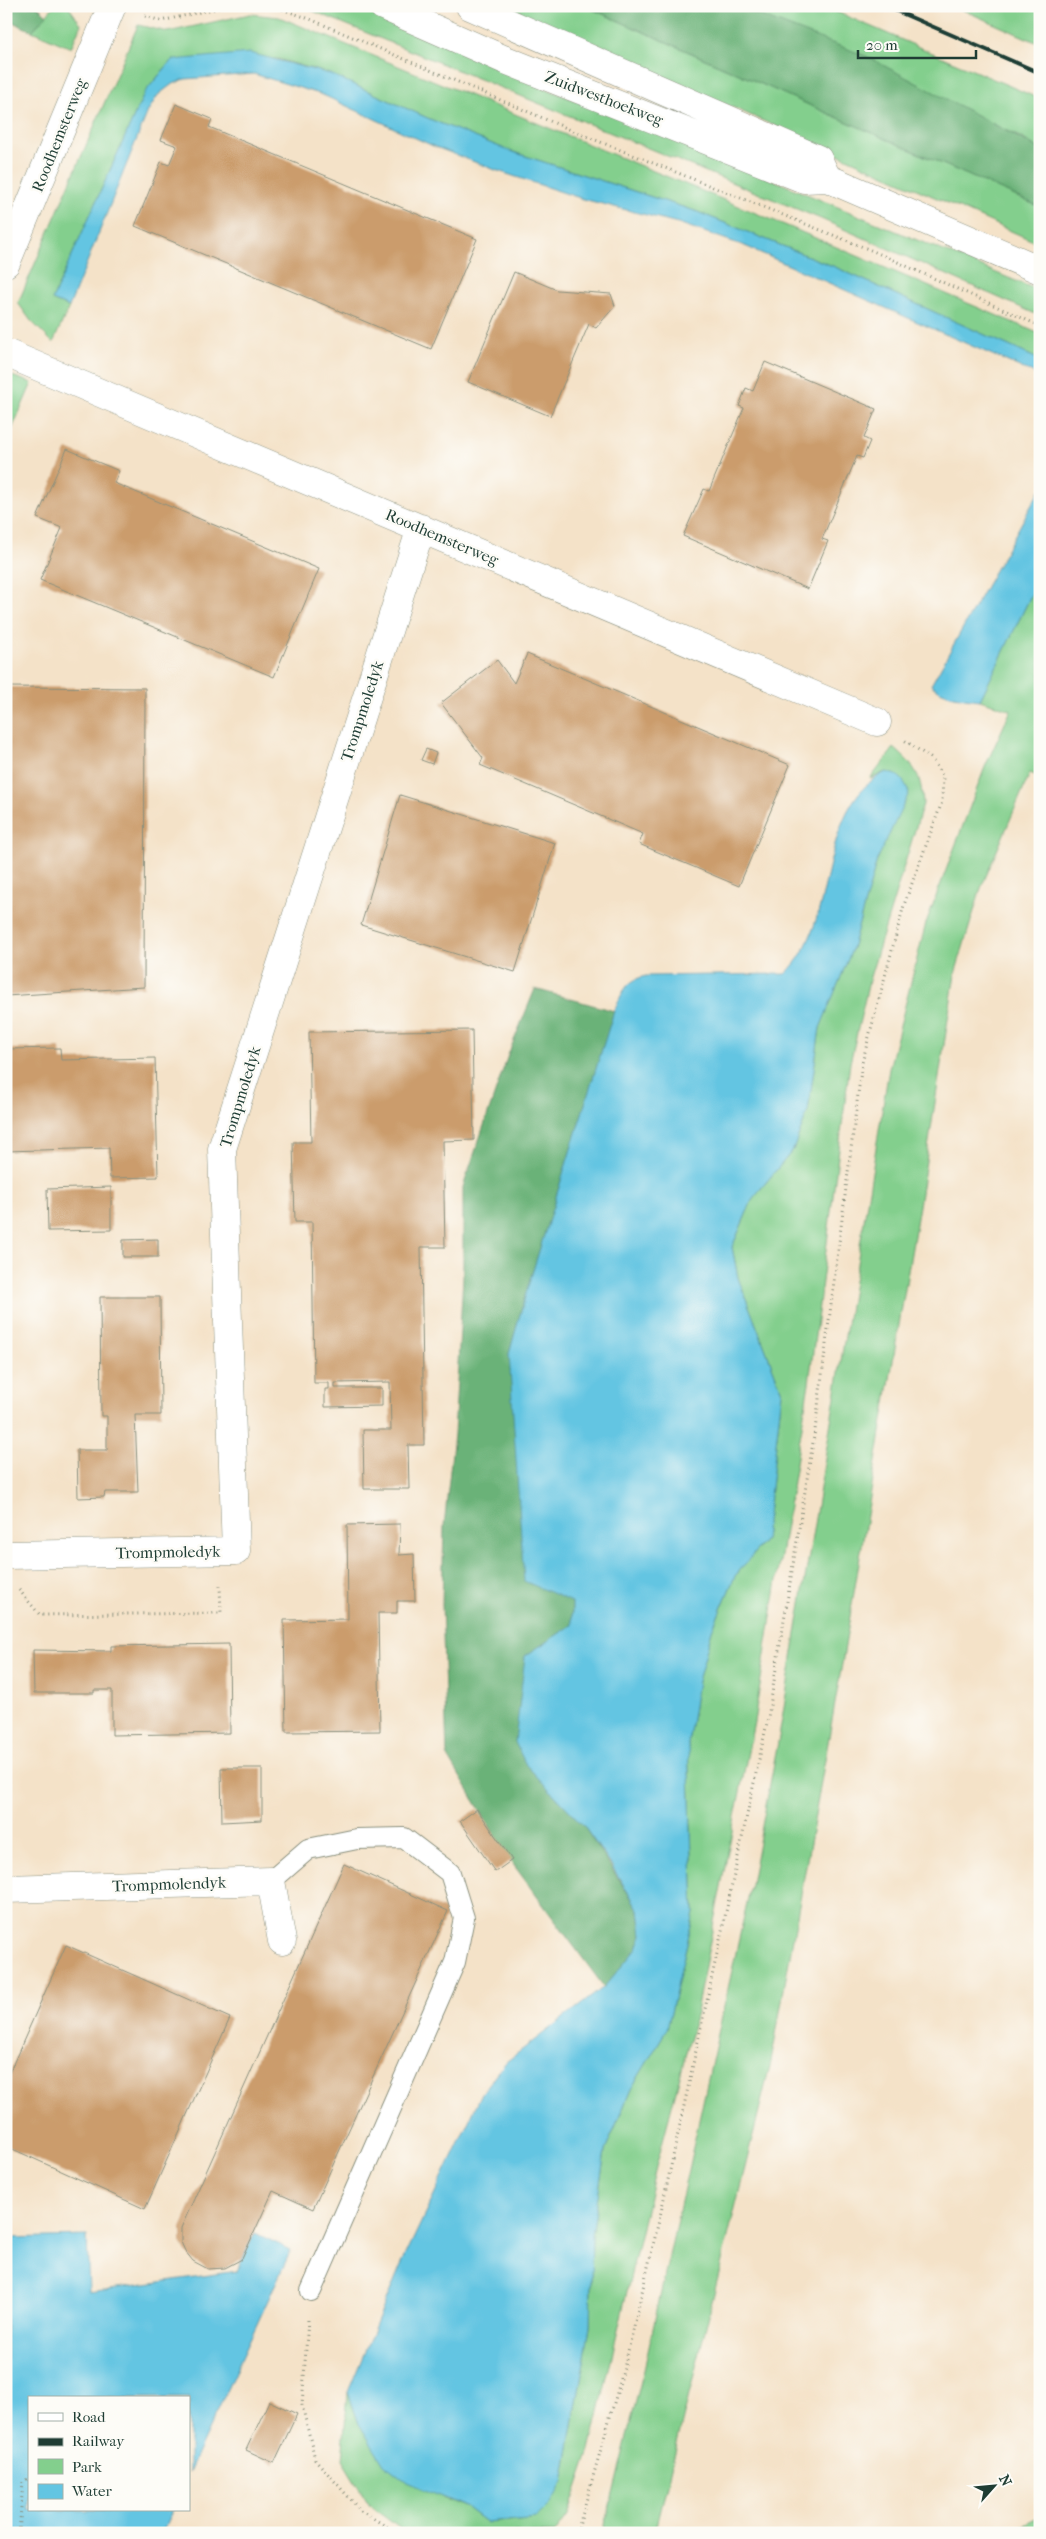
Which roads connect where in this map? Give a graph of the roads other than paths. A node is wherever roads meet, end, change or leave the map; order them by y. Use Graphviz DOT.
graph roads {
  1 [pos="112,6"];
  2 [pos="383,6"];
  3 [pos="470,6"];
  4 [pos="827,178"];
  5 [pos="6,263"];
  6 [pos="1040,270"];
  7 [pos="6,353"];
  8 [pos="421,528"];
  9 [pos="877,722"];
  10 [pos="6,1555"];
  11 [pos="271,1882"];
  12 [pos="6,1889"];
  13 [pos="282,1941"];
  14 [pos="311,2291"];
  1 -- 5 [label="street, Roodhemsterweg"];
  2 -- 4 [label="street, Zuidwesthoekweg"];
  3 -- 4 [label="street, Zuidwesthoekweg"];
  4 -- 6 [label="street, Zuidwesthoekweg"];
  7 -- 8 [label="street, Roodhemsterweg"];
  8 -- 9 [label="street, Roodhemsterweg"];
  8 -- 10 [label="street, Trompmoledyk"];
  11 -- 12 [label="street, Trompmolendyk"];
  11 -- 13 [label="street"];
  11 -- 14 [label="lane"];
}
